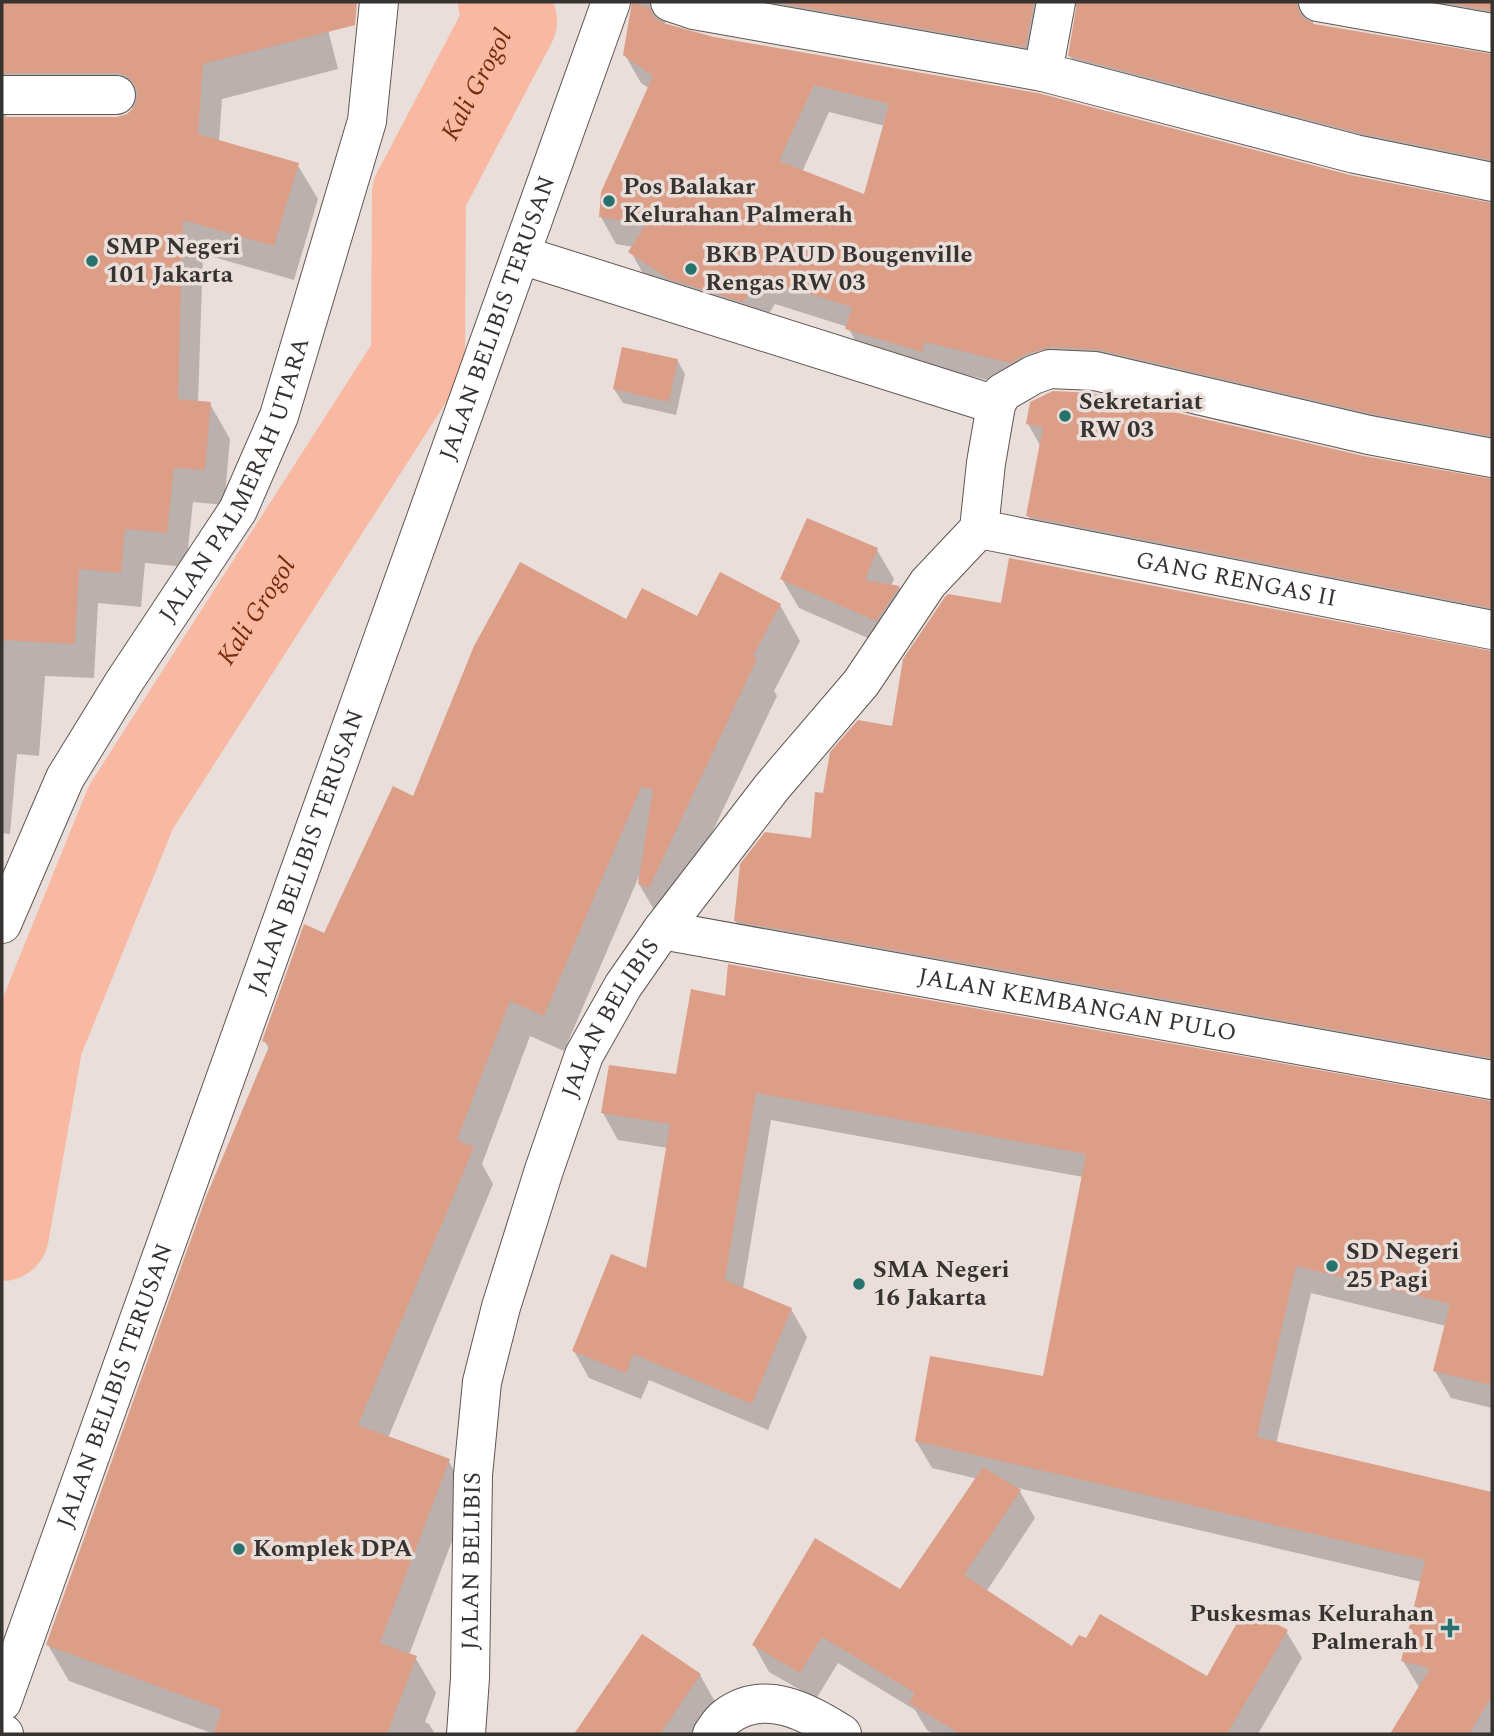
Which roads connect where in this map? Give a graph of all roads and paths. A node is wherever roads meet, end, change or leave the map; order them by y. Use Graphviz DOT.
graph roads {
  1 [pos="379,2"];
  2 [pos="611,2"];
  3 [pos="670,2"];
  4 [pos="1056,2"];
  5 [pos="1318,2"];
  6 [pos="766,12"];
  7 [pos="1492,33"];
  8 [pos="1043,72"];
  9 [pos="2,95"];
  10 [pos="116,95"];
  11 [pos="1492,183"];
  12 [pos="521,255"];
  13 [pos="996,405"];
  14 [pos="1492,458"];
  15 [pos="979,529"];
  16 [pos="1492,630"];
  17 [pos="2,924"];
  18 [pos="662,930"];
  19 [pos="1492,1080"];
  20 [pos="2,1702"];
  21 [pos="466,1734"];
  22 [pos="712,1734"];
  23 [pos="842,1734"];
  1 -- 17 [label="street, JALAN PALMERAH UTARA"];
  2 -- 12 [label="street, JALAN BELIBIS TERUSAN"];
  3 -- 6 [label="street"];
  4 -- 8 [label="street"];
  5 -- 7 [label="street"];
  6 -- 8 [label="street"];
  8 -- 11 [label="street"];
  9 -- 10 [label="street"];
  12 -- 13 [label="street"];
  12 -- 20 [label="street, JALAN BELIBIS TERUSAN"];
  13 -- 14 [label="street"];
  13 -- 15 [label="street"];
  15 -- 16 [label="street, GANG RENGAS II"];
  15 -- 18 [label="street, JALAN BELIBIS"];
  18 -- 19 [label="street, JALAN KEMBANGAN PULO"];
  18 -- 21 [label="street, JALAN BELIBIS"];
  22 -- 23 [label="street"];
}
